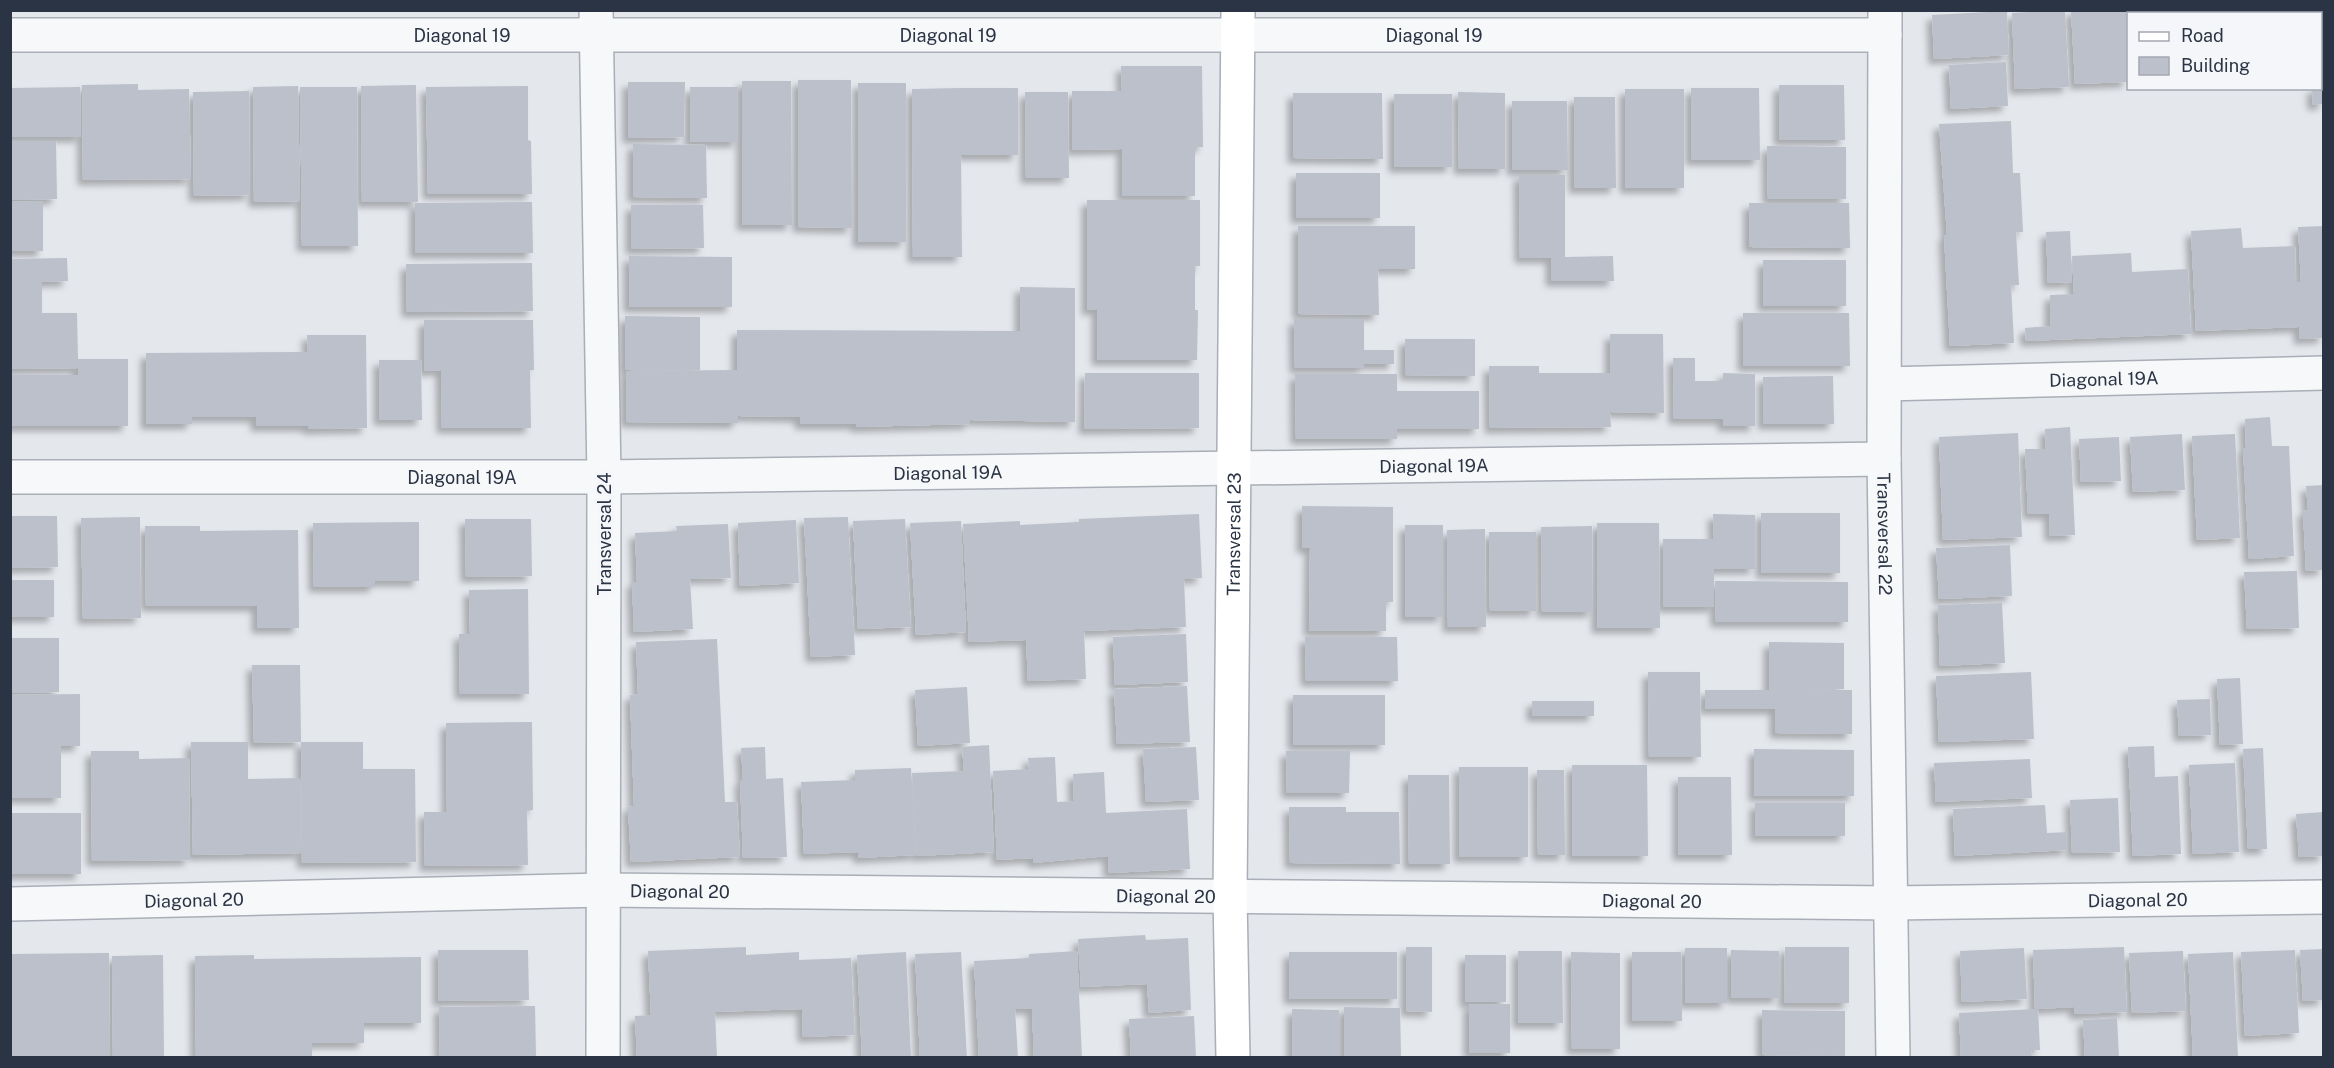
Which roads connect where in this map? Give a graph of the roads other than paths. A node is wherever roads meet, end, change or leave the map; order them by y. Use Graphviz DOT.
graph roads {
  1 [pos="597,22"];
  2 [pos="1238,23"];
  3 [pos="1885,23"];
  4 [pos="10,35"];
  5 [pos="2324,373"];
  6 [pos="1884,384"];
  7 [pos="1884,459"];
  8 [pos="1233,469"];
  9 [pos="10,477"];
  10 [pos="604,477"];
  11 [pos="603,890"];
  12 [pos="1230,896"];
  13 [pos="2324,897"];
  14 [pos="1891,903"];
  15 [pos="10,904"];
  16 [pos="603,1058"];
  17 [pos="1233,1058"];
  18 [pos="1893,1058"];
  1 -- 2 [label="street, Diagonal 19"];
  1 -- 4 [label="street, Diagonal 19"];
  1 -- 10 [label="street, Transversal 24"];
  2 -- 3 [label="street, Diagonal 19"];
  2 -- 8 [label="street, Transversal 23"];
  3 -- 6 [label="street, Transversal 22"];
  5 -- 6 [label="street, Diagonal 19A"];
  6 -- 7 [label="street, Transversal 22"];
  7 -- 8 [label="street, Diagonal 19A"];
  7 -- 14 [label="street, Transversal 22"];
  8 -- 10 [label="street, Diagonal 19A"];
  8 -- 12 [label="street, Transversal 23"];
  9 -- 10 [label="street, Diagonal 19A"];
  10 -- 11 [label="street, Transversal 24"];
  11 -- 12 [label="street, Diagonal 20"];
  11 -- 15 [label="street, Diagonal 20"];
  11 -- 16 [label="street, Transversal 24"];
  12 -- 14 [label="street, Diagonal 20"];
  12 -- 17 [label="street, Transversal 23"];
  13 -- 14 [label="street, Diagonal 20"];
  14 -- 18 [label="street, Transversal 22"];
}
